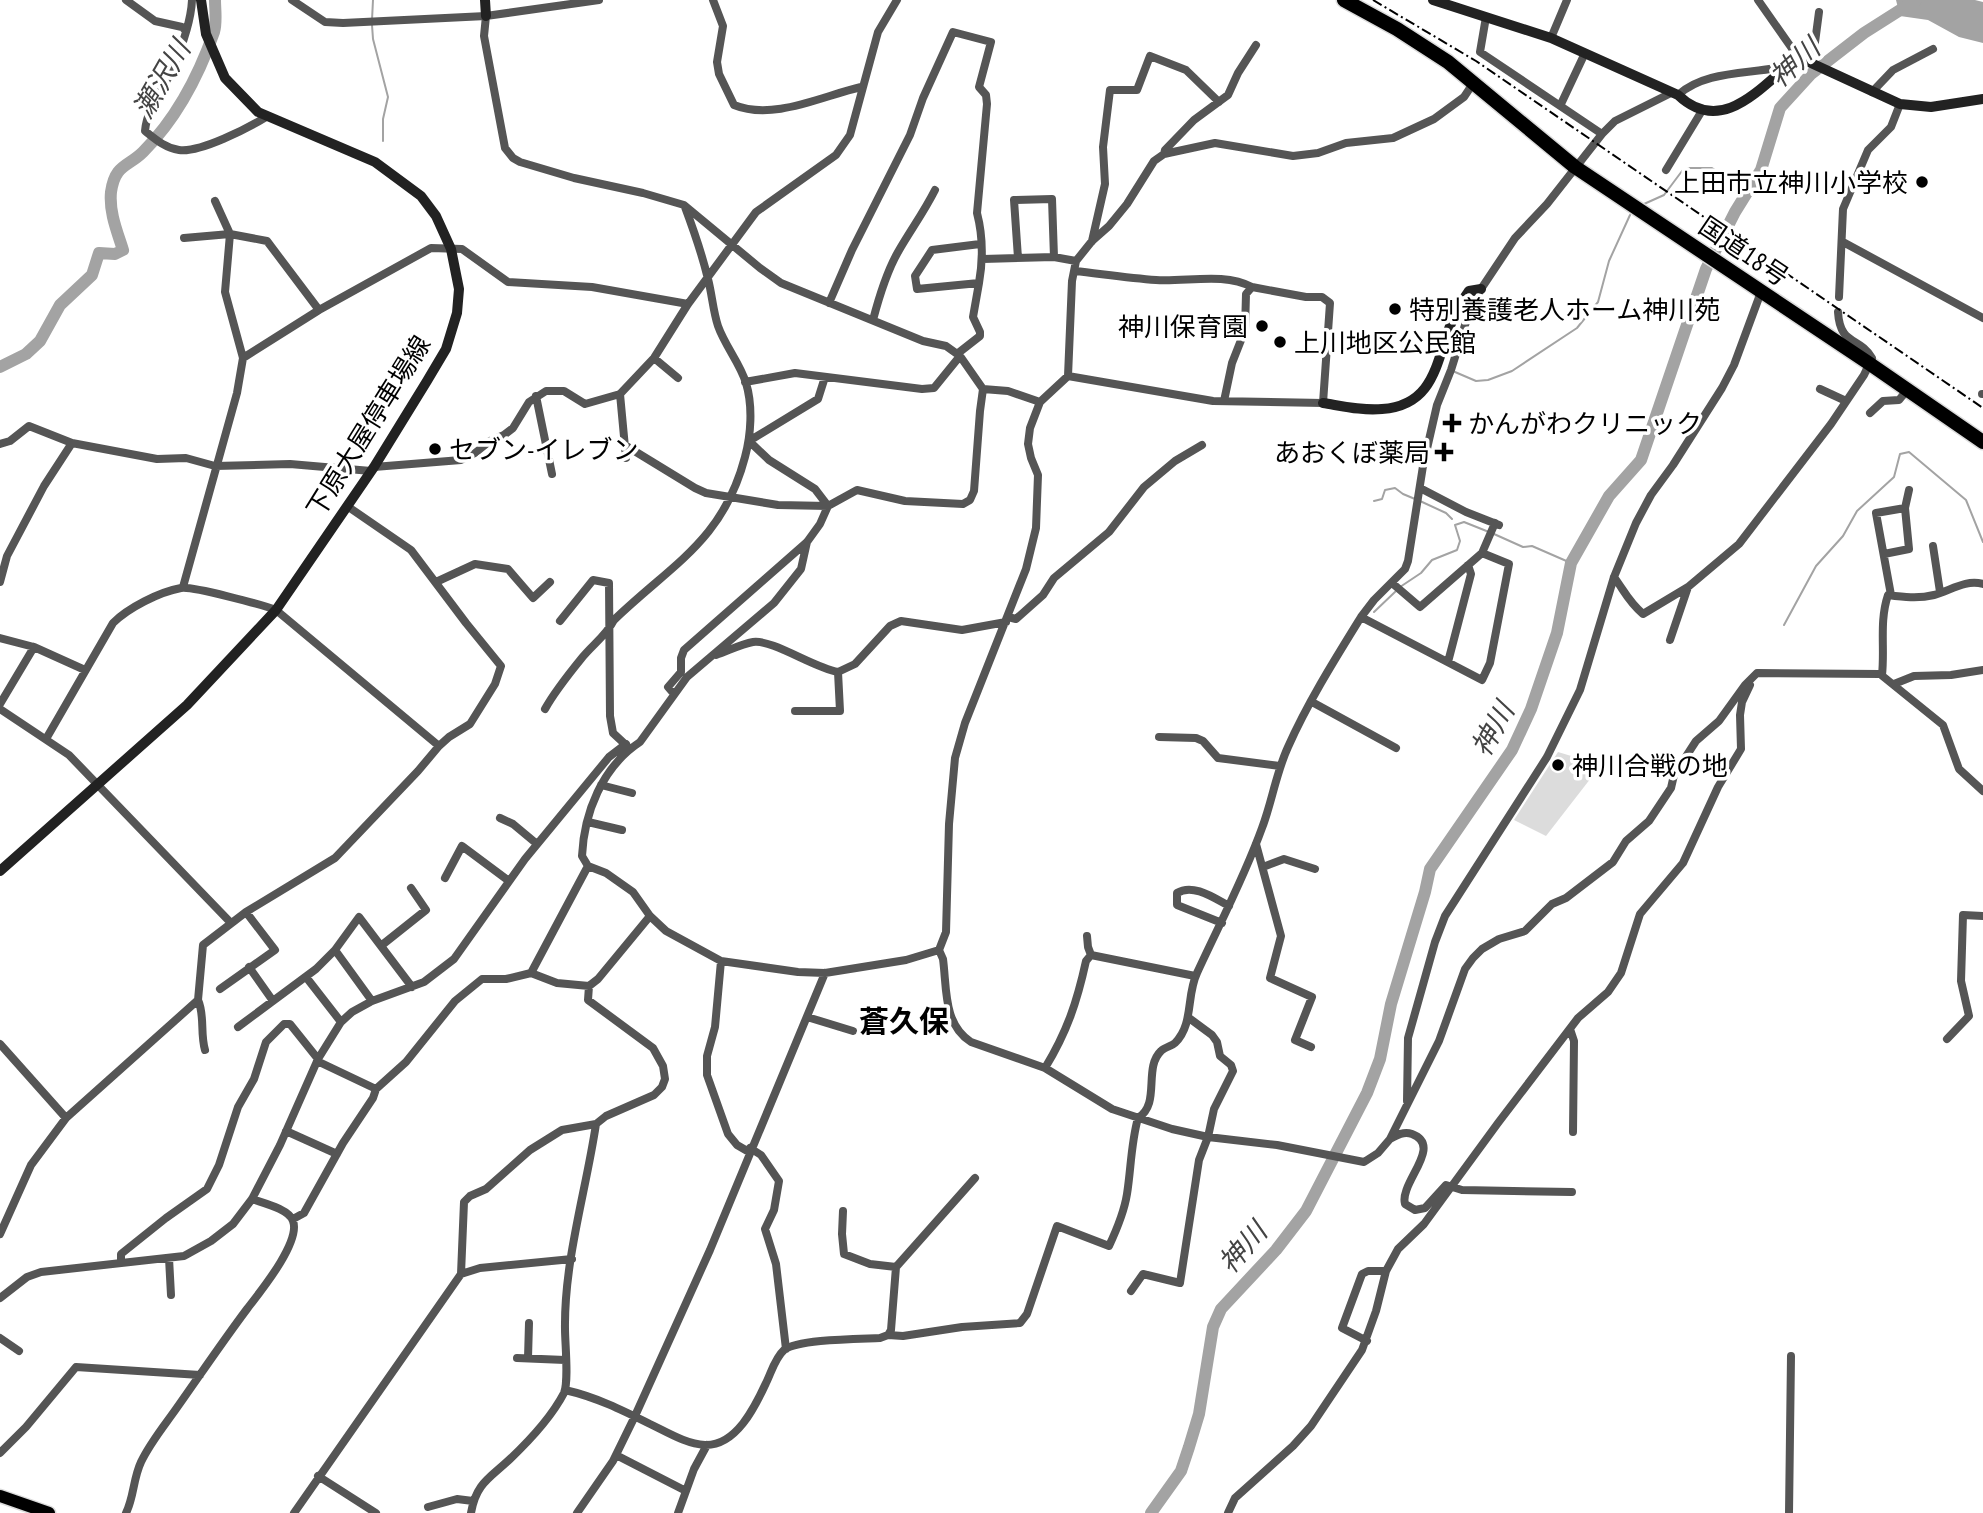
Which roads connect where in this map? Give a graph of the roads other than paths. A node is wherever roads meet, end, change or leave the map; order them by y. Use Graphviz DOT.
graph roads {
  1 [pos="126,0"];
  2 [pos="192,0"];
  3 [pos="201,0"];
  4 [pos="292,0"];
  5 [pos="485,0"];
  6 [pos="599,0"];
  7 [pos="713,0"];
  8 [pos="897,0"];
  9 [pos="1344,0"];
  10 [pos="1433,0"];
  11 [pos="1567,0"];
  12 [pos="1758,0"];
  13 [pos="1819,12"];
  14 [pos="486,16"];
  15 [pos="1486,17"];
  16 [pos="186,31"];
  17 [pos="1551,38"];
  18 [pos="1256,45"];
  19 [pos="1933,49"];
  20 [pos="1585,53"];
  21 [pos="1800,58"];
  22 [pos="1780,72"];
  23 [pos="1474,82"];
  24 [pos="861,87"];
  25 [pos="1872,92"];
  26 [pos="1674,94"];
  27 [pos="1983,99"];
  28 [pos="1219,102"];
  29 [pos="1561,104"];
  30 [pos="1900,104"];
  31 [pos="1703,109"];
  32 [pos="267,117"];
  33 [pos="1602,134"];
  34 [pos="1164,154"];
  35 [pos="1575,167"];
  36 [pos="1666,170"];
  37 [pos="935,190"];
  38 [pos="215,201"];
  39 [pos="684,205"];
  40 [pos="230,234"];
  41 [pos="184,238"];
  42 [pos="1092,241"];
  43 [pos="1843,242"];
  44 [pos="981,244"];
  45 [pos="734,245"];
  46 [pos="451,249"];
  47 [pos="1054,257"];
  48 [pos="1018,258"];
  49 [pos="983,259"];
  50 [pos="1076,261"];
  51 [pos="1074,271"];
  52 [pos="708,278"];
  53 [pos="979,283"];
  54 [pos="1252,287"];
  55 [pos="1481,289"];
  56 [pos="1758,290"];
  57 [pos="1839,296"];
  58 [pos="829,303"];
  59 [pos="688,304"];
  60 [pos="318,310"];
  61 [pos="1838,312"];
  62 [pos="1983,318"];
  63 [pos="873,320"];
  64 [pos="959,355"];
  65 [pos="243,358"];
  66 [pos="654,358"];
  67 [pos="1870,363"];
  68 [pos="1068,376"];
  69 [pos="825,377"];
  70 [pos="678,378"];
  71 [pos="746,382"];
  72 [pos="1820,389"];
  73 [pos="984,390"];
  74 [pos="1908,390"];
  75 [pos="620,394"];
  76 [pos="536,396"];
  77 [pos="1224,401"];
  78 [pos="1846,401"];
  79 [pos="1040,402"];
  80 [pos="1323,403"];
  81 [pos="1870,413"];
  82 [pos="749,441"];
  83 [pos="1983,442"];
  84 [pos="72,443"];
  85 [pos="0,444"];
  86 [pos="623,444"];
  87 [pos="1202,445"];
  88 [pos="626,458"];
  89 [pos="215,466"];
  90 [pos="372,469"];
  91 [pos="552,474"];
  92 [pos="1420,488"];
  93 [pos="1909,490"];
  94 [pos="732,497"];
  95 [pos="347,506"];
  96 [pos="828,506"];
  97 [pos="1905,508"];
  98 [pos="807,542"];
  99 [pos="1933,546"];
  100 [pos="1482,553"];
  101 [pos="1884,554"];
  102 [pos="1468,565"];
  103 [pos="1614,578"];
  104 [pos="0,582"];
  105 [pos="436,582"];
  106 [pos="550,582"];
  107 [pos="1392,583"];
  108 [pos="1983,584"];
  109 [pos="183,587"];
  110 [pos="1688,587"];
  111 [pos="1940,592"];
  112 [pos="1891,596"];
  113 [pos="276,610"];
  114 [pos="1361,617"];
  115 [pos="1007,620"];
  116 [pos="559,621"];
  117 [pos="608,631"];
  118 [pos="0,638"];
  119 [pos="1670,640"];
  120 [pos="34,646"];
  121 [pos="709,659"];
  122 [pos="1448,662"];
  123 [pos="85,670"];
  124 [pos="1983,670"];
  125 [pos="838,672"];
  126 [pos="1882,676"];
  127 [pos="1753,679"];
  128 [pos="1894,684"];
  129 [pos="674,694"];
  130 [pos="1312,702"];
  131 [pos="0,704"];
  132 [pos="0,709"];
  133 [pos="545,709"];
  134 [pos="795,711"];
  135 [pos="1159,737"];
  136 [pos="46,740"];
  137 [pos="439,746"];
  138 [pos="627,746"];
  139 [pos="1396,748"];
  140 [pos="1280,766"];
  141 [pos="99,784"];
  142 [pos="601,785"];
  143 [pos="1983,792"];
  144 [pos="632,793"];
  145 [pos="500,818"];
  146 [pos="588,822"];
  147 [pos="622,830"];
  148 [pos="537,844"];
  149 [pos="1255,845"];
  150 [pos="589,866"];
  151 [pos="1262,867"];
  152 [pos="1315,869"];
  153 [pos="0,871"];
  154 [pos="445,878"];
  155 [pos="509,881"];
  156 [pos="411,888"];
  157 [pos="1229,906"];
  158 [pos="246,912"];
  159 [pos="650,916"];
  160 [pos="1983,916"];
  161 [pos="231,923"];
  162 [pos="1222,923"];
  163 [pos="1087,936"];
  164 [pos="382,945"];
  165 [pos="335,950"];
  166 [pos="939,950"];
  167 [pos="1091,955"];
  168 [pos="721,961"];
  169 [pos="249,967"];
  170 [pos="531,973"];
  171 [pos="825,973"];
  172 [pos="1195,976"];
  173 [pos="306,977"];
  174 [pos="589,986"];
  175 [pos="412,987"];
  176 [pos="220,989"];
  177 [pos="198,1000"];
  178 [pos="273,1001"];
  179 [pos="372,1001"];
  180 [pos="807,1017"];
  181 [pos="1189,1018"];
  182 [pos="341,1022"];
  183 [pos="238,1027"];
  184 [pos="1570,1029"];
  185 [pos="853,1031"];
  186 [pos="1947,1039"];
  187 [pos="0,1044"];
  188 [pos="1311,1047"];
  189 [pos="205,1050"];
  190 [pos="318,1060"];
  191 [pos="1045,1068"];
  192 [pos="376,1089"];
  193 [pos="1407,1104"];
  194 [pos="66,1118"];
  195 [pos="1138,1118"];
  196 [pos="596,1124"];
  197 [pos="286,1131"];
  198 [pos="1573,1132"];
  199 [pos="1208,1137"];
  200 [pos="1390,1139"];
  201 [pos="750,1150"];
  202 [pos="337,1154"];
  203 [pos="975,1178"];
  204 [pos="1452,1186"];
  205 [pos="1572,1192"];
  206 [pos="252,1199"];
  207 [pos="843,1212"];
  208 [pos="293,1219"];
  209 [pos="0,1234"];
  210 [pos="169,1258"];
  211 [pos="572,1258"];
  212 [pos="121,1263"];
  213 [pos="896,1267"];
  214 [pos="1386,1270"];
  215 [pos="461,1274"];
  216 [pos="1131,1291"];
  217 [pos="171,1294"];
  218 [pos="0,1298"];
  219 [pos="529,1323"];
  220 [pos="888,1335"];
  221 [pos="0,1338"];
  222 [pos="1367,1341"];
  223 [pos="786,1349"];
  224 [pos="19,1351"];
  225 [pos="1791,1356"];
  226 [pos="517,1358"];
  227 [pos="528,1358"];
  228 [pos="565,1360"];
  229 [pos="200,1375"];
  230 [pos="565,1390"];
  231 [pos="635,1416"];
  232 [pos="707,1445"];
  233 [pos="0,1453"];
  234 [pos="616,1455"];
  235 [pos="318,1476"];
  236 [pos="686,1491"];
  237 [pos="0,1496"];
  238 [pos="473,1501"];
  239 [pos="428,1507"];
  240 [pos="31,1510"];
  241 [pos="49,1513"];
  242 [pos="126,1513"];
  243 [pos="294,1513"];
  244 [pos="376,1513"];
  245 [pos="471,1513"];
  246 [pos="577,1513"];
  247 [pos="678,1513"];
  248 [pos="1228,1513"];
  249 [pos="1789,1513"];
  1 -- 16 [label="street"];
  2 -- 16 [label="street"];
  3 -- 32 [label="main road, 下原大屋停車場線"];
  4 -- 14 [label="street"];
  5 -- 14 [label="main road"];
  6 -- 14 [label="street"];
  7 -- 24 [label="street"];
  8 -- 24 [label="street"];
  9 -- 23 [label="highway, 国道18号"];
  10 -- 15 [label="main road"];
  11 -- 17 [label="street"];
  12 -- 21 [label="street"];
  13 -- 21 [label="street"];
  14 -- 39 [label="street"];
  15 -- 17 [label="main road"];
  15 -- 29 [label="street"];
  16 -- 32 [label="street"];
  17 -- 20 [label="main road"];
  18 -- 28 [label="street"];
  19 -- 25 [label="street"];
  20 -- 26 [label="main road"];
  20 -- 29 [label="street"];
  21 -- 22 [label="main road"];
  21 -- 25 [label="main road"];
  22 -- 26 [label="street"];
  22 -- 31 [label="main road"];
  23 -- 34 [label="street"];
  23 -- 35 [label="highway, 国道18号"];
  24 -- 45 [label="street"];
  25 -- 30 [label="main road"];
  26 -- 31 [label="main road"];
  26 -- 33 [label="street"];
  27 -- 30 [label="main road"];
  28 -- 34 [label="street"];
  28 -- 42 [label="street"];
  29 -- 33 [label="street"];
  30 -- 43 [label="street"];
  31 -- 36 [label="street"];
  32 -- 46 [label="main road, 下原大屋停車場線"];
  33 -- 35 [label="street"];
  34 -- 42 [label="street"];
  35 -- 55 [label="street"];
  35 -- 56 [label="highway, 国道18号"];
  37 -- 63 [label="street"];
  38 -- 40 [label="street"];
  39 -- 45 [label="street"];
  39 -- 52 [label="street"];
  40 -- 41 [label="street"];
  40 -- 60 [label="street"];
  40 -- 65 [label="street"];
  42 -- 50 [label="street"];
  43 -- 57 [label="street"];
  43 -- 62 [label="street"];
  44 -- 49 [label="street"];
  44 -- 53 [label="street"];
  44 -- 58 [label="street"];
  45 -- 52 [label="street"];
  45 -- 58 [label="street"];
  46 -- 59 [label="street"];
  46 -- 60 [label="street"];
  46 -- 90 [label="main road, 下原大屋停車場線"];
  47 -- 48 [label="street"];
  47 -- 48 [label="street"];
  47 -- 50 [label="street"];
  48 -- 49 [label="street"];
  49 -- 53 [label="street"];
  50 -- 51 [label="street"];
  51 -- 54 [label="street"];
  51 -- 68 [label="street"];
  52 -- 59 [label="street"];
  52 -- 71 [label="street"];
  53 -- 64 [label="street"];
  54 -- 77 [label="street"];
  54 -- 80 [label="street"];
  55 -- 80 [label="main road"];
  55 -- 92 [label="street"];
  56 -- 67 [label="highway, 国道18号"];
  56 -- 103 [label="street"];
  58 -- 63 [label="street"];
  59 -- 66 [label="street"];
  60 -- 65 [label="street"];
  61 -- 67 [label="street"];
  63 -- 64 [label="street"];
  64 -- 69 [label="street"];
  64 -- 73 [label="street"];
  65 -- 89 [label="street"];
  66 -- 70 [label="street"];
  66 -- 75 [label="street"];
  67 -- 74 [label="highway, 国道18号"];
  67 -- 78 [label="street"];
  68 -- 77 [label="street"];
  68 -- 79 [label="street"];
  69 -- 71 [label="street"];
  69 -- 82 [label="street"];
  71 -- 82 [label="street"];
  72 -- 78 [label="street"];
  73 -- 79 [label="street"];
  73 -- 96 [label="street"];
  74 -- 81 [label="street"];
  74 -- 83 [label="highway, 国道18号"];
  75 -- 76 [label="street"];
  75 -- 86 [label="street"];
  76 -- 90 [label="street"];
  76 -- 91 [label="street"];
  77 -- 80 [label="street"];
  78 -- 110 [label="street"];
  79 -- 115 [label="street"];
  82 -- 94 [label="street"];
  82 -- 96 [label="street"];
  84 -- 85 [label="street"];
  84 -- 89 [label="street"];
  84 -- 104 [label="street"];
  86 -- 88 [label="street"];
  86 -- 94 [label="street"];
  87 -- 115 [label="street"];
  89 -- 90 [label="street"];
  89 -- 109 [label="street"];
  90 -- 95 [label="main road, 下原大屋停車場線"];
  92 -- 100 [label="street"];
  92 -- 107 [label="street"];
  93 -- 97 [label="street"];
  94 -- 96 [label="street"];
  94 -- 117 [label="street"];
  95 -- 105 [label="street"];
  95 -- 113 [label="main road, 下原大屋停車場線"];
  96 -- 98 [label="street"];
  97 -- 101 [label="street"];
  97 -- 101 [label="street"];
  98 -- 121 [label="street"];
  98 -- 129 [label="street"];
  99 -- 111 [label="street"];
  100 -- 102 [label="street"];
  100 -- 122 [label="street"];
  101 -- 112 [label="street"];
  102 -- 107 [label="street"];
  102 -- 122 [label="street"];
  103 -- 110 [label="street"];
  103 -- 193 [label="street"];
  105 -- 106 [label="street"];
  105 -- 137 [label="street"];
  107 -- 114 [label="street"];
  108 -- 111 [label="street"];
  109 -- 113 [label="street"];
  109 -- 123 [label="street"];
  110 -- 119 [label="street"];
  111 -- 112 [label="street"];
  112 -- 126 [label="street"];
  113 -- 137 [label="street"];
  113 -- 141 [label="main road, 下原大屋停車場線"];
  114 -- 122 [label="street"];
  114 -- 130 [label="street"];
  115 -- 125 [label="street"];
  115 -- 166 [label="street"];
  116 -- 117 [label="street"];
  117 -- 133 [label="street"];
  117 -- 138 [label="street"];
  118 -- 120 [label="street"];
  120 -- 123 [label="street"];
  120 -- 131 [label="street"];
  121 -- 125 [label="street"];
  121 -- 129 [label="street"];
  123 -- 136 [label="street"];
  124 -- 128 [label="street"];
  125 -- 134 [label="street"];
  126 -- 127 [label="street"];
  126 -- 128 [label="street"];
  127 -- 184 [label="street"];
  127 -- 193 [label="street"];
  128 -- 143 [label="street"];
  129 -- 138 [label="street"];
  130 -- 139 [label="street"];
  130 -- 140 [label="street"];
  132 -- 136 [label="street"];
  135 -- 140 [label="street"];
  136 -- 141 [label="street"];
  137 -- 158 [label="street"];
  138 -- 142 [label="street"];
  138 -- 148 [label="street"];
  140 -- 149 [label="street"];
  141 -- 153 [label="main road, 下原大屋停車場線"];
  141 -- 161 [label="street"];
  142 -- 144 [label="street"];
  142 -- 146 [label="street"];
  145 -- 148 [label="street"];
  146 -- 147 [label="street"];
  146 -- 150 [label="street"];
  148 -- 155 [label="street"];
  149 -- 151 [label="street"];
  149 -- 157 [label="street"];
  150 -- 159 [label="street"];
  150 -- 170 [label="street"];
  151 -- 152 [label="street"];
  151 -- 188 [label="street"];
  154 -- 155 [label="street"];
  155 -- 175 [label="street"];
  156 -- 164 [label="street"];
  157 -- 162 [label="street"];
  157 -- 162 [label="street"];
  158 -- 161 [label="street"];
  158 -- 169 [label="street"];
  159 -- 168 [label="street"];
  159 -- 174 [label="street"];
  160 -- 186 [label="street"];
  161 -- 177 [label="street"];
  162 -- 172 [label="street"];
  163 -- 167 [label="street"];
  164 -- 165 [label="street"];
  164 -- 175 [label="street"];
  165 -- 173 [label="street"];
  165 -- 179 [label="street"];
  166 -- 171 [label="street"];
  166 -- 191 [label="street"];
  167 -- 172 [label="street"];
  167 -- 191 [label="street"];
  168 -- 171 [label="street"];
  168 -- 201 [label="street"];
  169 -- 176 [label="street"];
  169 -- 178 [label="street"];
  170 -- 174 [label="street"];
  170 -- 192 [label="street"];
  171 -- 180 [label="street"];
  172 -- 181 [label="street"];
  173 -- 178 [label="street"];
  173 -- 182 [label="street"];
  174 -- 196 [label="street"];
  175 -- 179 [label="street"];
  177 -- 189 [label="street"];
  177 -- 194 [label="street"];
  178 -- 183 [label="street"];
  179 -- 182 [label="street"];
  180 -- 185 [label="street"];
  180 -- 201 [label="street"];
  181 -- 195 [label="street"];
  181 -- 199 [label="street"];
  182 -- 190 [label="street"];
  184 -- 198 [label="street"];
  184 -- 204 [label="street"];
  187 -- 194 [label="street"];
  190 -- 192 [label="street"];
  190 -- 197 [label="street"];
  190 -- 212 [label="street"];
  191 -- 195 [label="street"];
  192 -- 202 [label="street"];
  193 -- 200 [label="street"];
  194 -- 209 [label="street"];
  195 -- 199 [label="street"];
  195 -- 220 [label="street"];
  196 -- 211 [label="street"];
  196 -- 215 [label="street"];
  197 -- 202 [label="street"];
  197 -- 206 [label="street"];
  199 -- 200 [label="street"];
  199 -- 216 [label="street"];
  200 -- 204 [label="street"];
  201 -- 223 [label="street"];
  201 -- 231 [label="street"];
  202 -- 208 [label="street"];
  203 -- 213 [label="street"];
  204 -- 205 [label="street"];
  204 -- 214 [label="street"];
  206 -- 208 [label="street"];
  206 -- 210 [label="street"];
  207 -- 213 [label="street"];
  208 -- 229 [label="street"];
  210 -- 212 [label="street"];
  210 -- 217 [label="street"];
  211 -- 215 [label="street"];
  211 -- 228 [label="street"];
  212 -- 218 [label="street"];
  213 -- 220 [label="street"];
  214 -- 222 [label="street"];
  214 -- 222 [label="street"];
  215 -- 235 [label="street"];
  219 -- 227 [label="street"];
  220 -- 223 [label="street"];
  221 -- 224 [label="street"];
  222 -- 248 [label="street"];
  223 -- 232 [label="street"];
  225 -- 249 [label="street"];
  226 -- 227 [label="street"];
  227 -- 228 [label="street"];
  228 -- 230 [label="street"];
  229 -- 233 [label="street"];
  229 -- 242 [label="street"];
  230 -- 231 [label="street"];
  230 -- 238 [label="street"];
  231 -- 232 [label="street"];
  231 -- 234 [label="street"];
  232 -- 236 [label="street"];
  234 -- 236 [label="street"];
  234 -- 246 [label="street"];
  235 -- 243 [label="street"];
  235 -- 244 [label="street"];
  236 -- 247 [label="street"];
  237 -- 240 [label="main road"];
  238 -- 239 [label="street"];
  238 -- 245 [label="street"];
  240 -- 241 [label="main road"];
}
